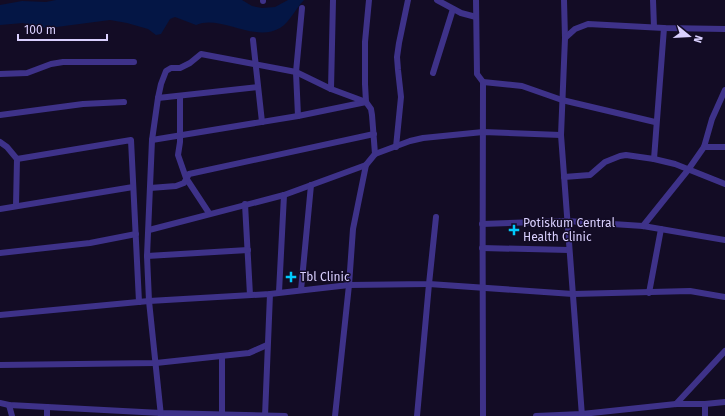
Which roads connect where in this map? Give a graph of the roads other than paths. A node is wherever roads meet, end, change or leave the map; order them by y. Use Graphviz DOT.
graph roads {
  1 [pos="333,0"];
  2 [pos="369,0"];
  3 [pos="408,0"];
  4 [pos="437,0"];
  5 [pos="476,0"];
  6 [pos="564,0"];
  7 [pos="653,0"];
  8 [pos="302,8"];
  9 [pos="453,9"];
  10 [pos="476,17"];
  11 [pos="654,27"];
  12 [pos="664,28"];
  13 [pos="725,29"];
  14 [pos="565,38"];
  15 [pos="252,40"];
  16 [pos="134,62"];
  17 [pos="255,65"];
  18 [pos="296,72"];
  19 [pos="433,73"];
  20 [pos="0,74"];
  21 [pos="483,82"];
  22 [pos="258,88"];
  23 [pos="331,89"];
  24 [pos="725,90"];
  25 [pos="180,96"];
  26 [pos="158,98"];
  27 [pos="562,100"];
  28 [pos="124,102"];
  29 [pos="366,102"];
  30 [pos="0,115"];
  31 [pos="298,116"];
  32 [pos="262,122"];
  33 [pos="656,122"];
  34 [pos="483,132"];
  35 [pos="374,134"];
  36 [pos="561,135"];
  37 [pos="180,136"];
  38 [pos="152,140"];
  39 [pos="0,142"];
  40 [pos="396,147"];
  41 [pos="704,147"];
  42 [pos="725,147"];
  43 [pos="375,154"];
  44 [pos="17,159"];
  45 [pos="654,159"];
  46 [pos="366,165"];
  47 [pos="688,170"];
  48 [pos="564,177"];
  49 [pos="186,178"];
  50 [pos="725,184"];
  51 [pos="311,185"];
  52 [pos="133,187"];
  53 [pos="150,188"];
  54 [pos="284,195"];
  55 [pos="245,204"];
  56 [pos="16,206"];
  57 [pos="0,209"];
  58 [pos="209,213"];
  59 [pos="436,217"];
  60 [pos="567,221"];
  61 [pos="482,224"];
  62 [pos="643,226"];
  63 [pos="661,229"];
  64 [pos="149,230"];
  65 [pos="136,234"];
  66 [pos="725,240"];
  67 [pos="482,248"];
  68 [pos="248,250"];
  69 [pos="569,250"];
  70 [pos="0,253"];
  71 [pos="147,256"];
  72 [pos="348,284"];
  73 [pos="429,284"];
  74 [pos="483,288"];
  75 [pos="301,290"];
  76 [pos="279,292"];
  77 [pos="649,293"];
  78 [pos="270,294"];
  79 [pos="573,294"];
  80 [pos="250,295"];
  81 [pos="725,297"];
  82 [pos="149,301"];
  83 [pos="139,302"];
  84 [pos="0,315"];
  85 [pos="267,345"];
  86 [pos="725,351"];
  87 [pos="222,356"];
  88 [pos="156,363"];
  89 [pos="0,365"];
  90 [pos="0,402"];
  91 [pos="725,402"];
  92 [pos="676,404"];
  93 [pos="704,404"];
  94 [pos="9,405"];
  95 [pos="47,407"];
  96 [pos="161,414"];
  97 [pos="222,414"];
  98 [pos="582,415"];
  99 [pos="12,416"];
  100 [pos="47,416"];
  101 [pos="265,416"];
  102 [pos="285,416"];
  103 [pos="335,416"];
  104 [pos="417,416"];
  105 [pos="483,416"];
  106 [pos="536,416"];
  107 [pos="705,416"];
  1 -- 23 [label="street"];
  2 -- 29 [label="street"];
  3 -- 40 [label="street"];
  4 -- 9 [label="street"];
  5 -- 10 [label="street"];
  6 -- 14 [label="street"];
  7 -- 11 [label="street"];
  8 -- 18 [label="street"];
  9 -- 10 [label="street"];
  9 -- 19 [label="street"];
  10 -- 21 [label="street"];
  11 -- 12 [label="street"];
  11 -- 14 [label="street"];
  12 -- 13 [label="street"];
  12 -- 33 [label="street"];
  14 -- 27 [label="street"];
  15 -- 17 [label="street"];
  16 -- 20 [label="street"];
  17 -- 18 [label="street"];
  17 -- 22 [label="street"];
  17 -- 26 [label="street"];
  18 -- 23 [label="street"];
  18 -- 31 [label="street"];
  21 -- 27 [label="street"];
  21 -- 34 [label="street"];
  22 -- 25 [label="street"];
  22 -- 32 [label="street"];
  23 -- 29 [label="street"];
  24 -- 41 [label="street"];
  25 -- 26 [label="street"];
  25 -- 37 [label="street"];
  26 -- 38 [label="street"];
  27 -- 33 [label="street"];
  27 -- 36 [label="street"];
  28 -- 30 [label="street"];
  29 -- 31 [label="street"];
  29 -- 35 [label="street"];
  31 -- 32 [label="street"];
  32 -- 37 [label="street"];
  33 -- 45 [label="street"];
  34 -- 36 [label="street"];
  34 -- 40 [label="street"];
  34 -- 61 [label="street"];
  35 -- 43 [label="street"];
  35 -- 49 [label="street"];
  36 -- 48 [label="street"];
  37 -- 38 [label="street"];
  37 -- 49 [label="street"];
  38 -- 53 [label="street"];
  39 -- 44 [label="street"];
  40 -- 43 [label="street"];
  41 -- 42 [label="street"];
  41 -- 47 [label="street"];
  43 -- 46 [label="street"];
  44 -- 52 [label="street"];
  44 -- 56 [label="street"];
  45 -- 47 [label="street"];
  45 -- 48 [label="street"];
  46 -- 51 [label="street"];
  46 -- 72 [label="street"];
  47 -- 50 [label="street"];
  47 -- 62 [label="street"];
  48 -- 60 [label="street"];
  49 -- 53 [label="street"];
  49 -- 58 [label="street"];
  51 -- 54 [label="street"];
  51 -- 75 [label="street"];
  52 -- 56 [label="street"];
  52 -- 65 [label="street"];
  53 -- 64 [label="street"];
  54 -- 55 [label="street"];
  54 -- 76 [label="street"];
  55 -- 58 [label="street"];
  55 -- 68 [label="street"];
  56 -- 57 [label="street"];
  58 -- 64 [label="street"];
  59 -- 73 [label="street"];
  60 -- 61 [label="street"];
  60 -- 62 [label="street"];
  60 -- 69 [label="street"];
  61 -- 67 [label="street"];
  62 -- 63 [label="street"];
  63 -- 66 [label="street"];
  63 -- 77 [label="street"];
  64 -- 71 [label="street"];
  65 -- 70 [label="street"];
  65 -- 83 [label="street"];
  67 -- 69 [label="street"];
  67 -- 74 [label="street"];
  68 -- 71 [label="street"];
  68 -- 80 [label="street"];
  69 -- 79 [label="street"];
  71 -- 82 [label="street"];
  72 -- 73 [label="street"];
  72 -- 75 [label="street"];
  72 -- 103 [label="street"];
  73 -- 74 [label="street"];
  73 -- 104 [label="street"];
  74 -- 79 [label="street"];
  74 -- 105 [label="street"];
  75 -- 76 [label="street"];
  76 -- 78 [label="street"];
  77 -- 79 [label="street"];
  77 -- 81 [label="street"];
  78 -- 80 [label="street"];
  78 -- 85 [label="street"];
  79 -- 98 [label="street"];
  80 -- 82 [label="street"];
  82 -- 83 [label="street"];
  82 -- 88 [label="street"];
  83 -- 84 [label="street"];
  85 -- 87 [label="street"];
  85 -- 101 [label="street"];
  86 -- 92 [label="street"];
  87 -- 88 [label="street"];
  87 -- 97 [label="street"];
  88 -- 89 [label="street"];
  88 -- 96 [label="street"];
  90 -- 94 [label="street"];
  91 -- 93 [label="street"];
  92 -- 93 [label="street"];
  92 -- 98 [label="street"];
  93 -- 107 [label="street"];
  94 -- 95 [label="street"];
  94 -- 99 [label="street"];
  95 -- 96 [label="street"];
  95 -- 100 [label="street"];
  96 -- 97 [label="street"];
  97 -- 101 [label="street"];
  98 -- 106 [label="street"];
  101 -- 102 [label="street"];
}
